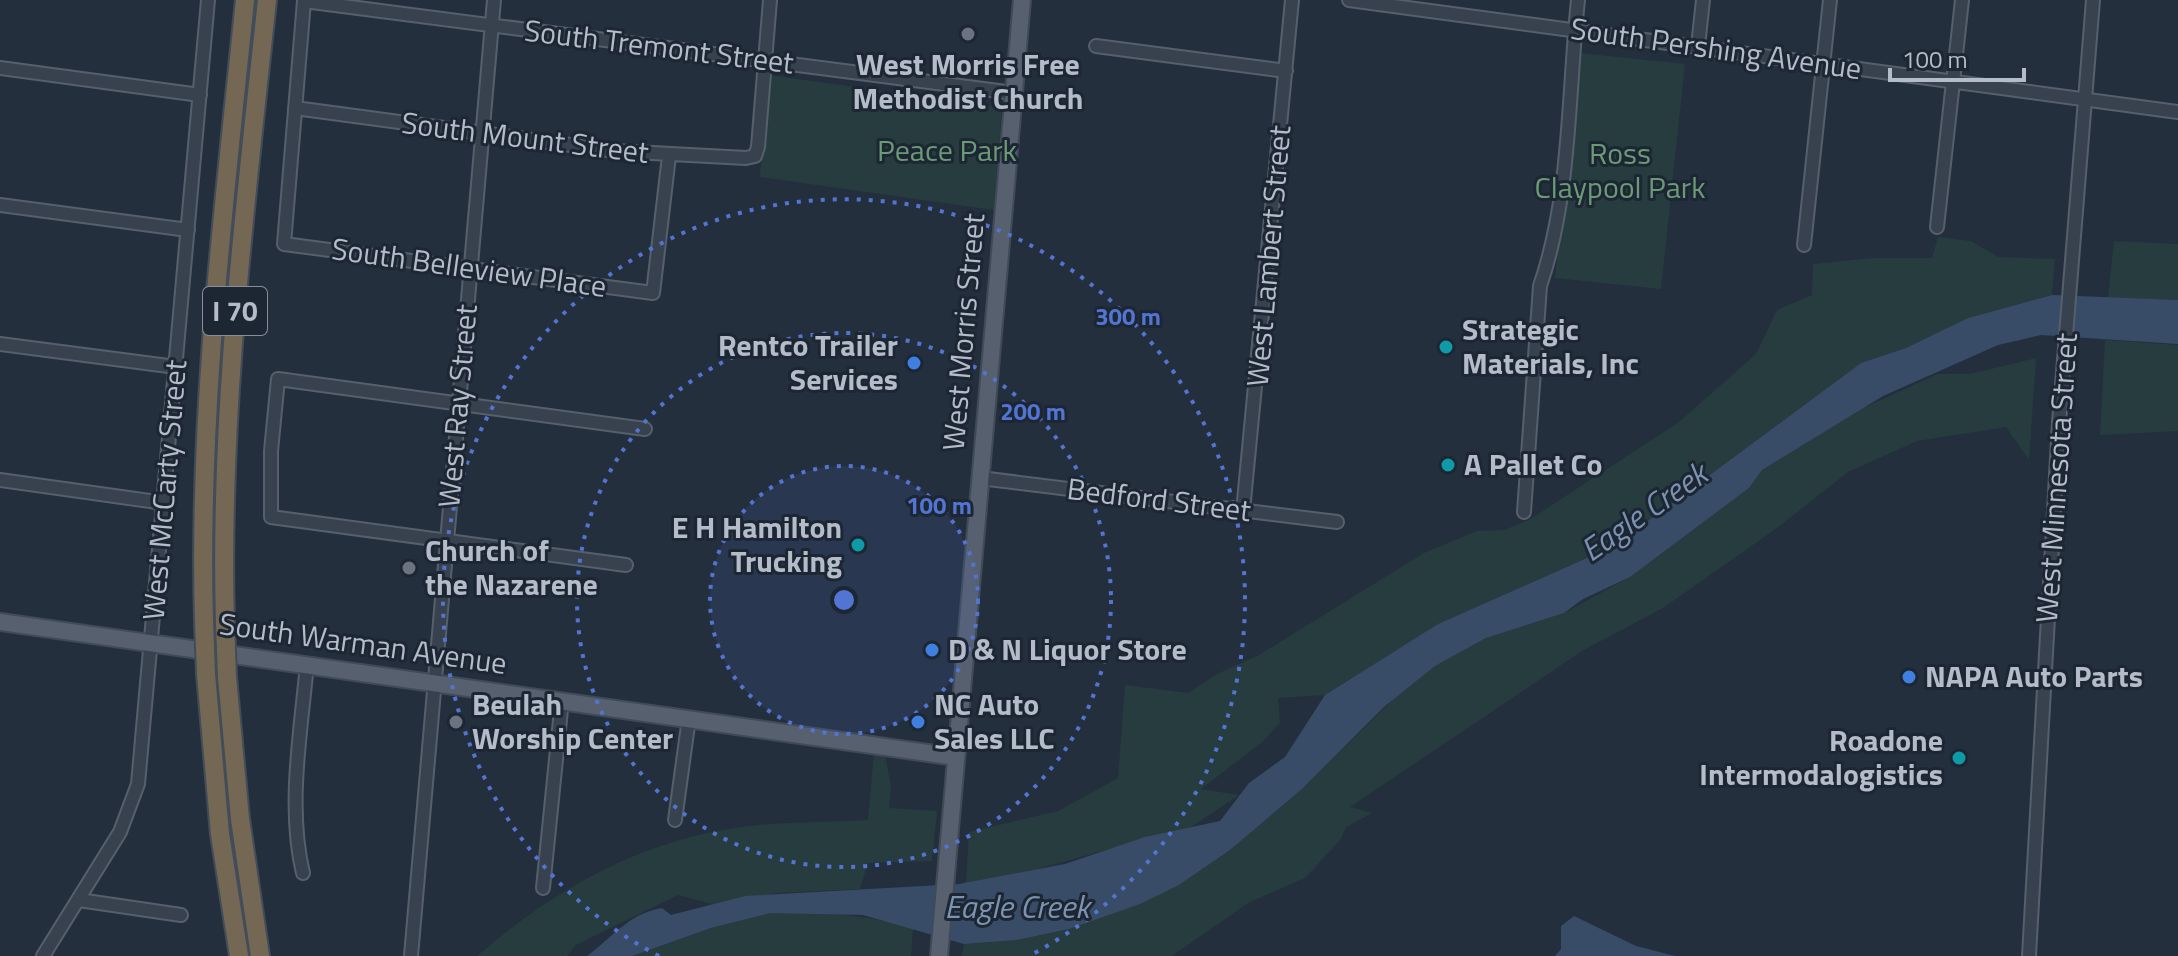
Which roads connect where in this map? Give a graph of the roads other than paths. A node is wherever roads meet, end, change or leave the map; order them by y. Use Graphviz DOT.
graph roads {
  1 [pos="208,0"];
  2 [pos="245,0"];
  3 [pos="267,0"];
  4 [pos="494,0"];
  5 [pos="770,0"];
  6 [pos="1022,0"];
  7 [pos="1292,0"];
  8 [pos="1349,0"];
  9 [pos="1578,0"];
  10 [pos="1703,0"];
  11 [pos="1830,0"];
  12 [pos="1962,0"];
  13 [pos="2093,0"];
  14 [pos="304,1"];
  15 [pos="492,25"];
  16 [pos="1574,30"];
  17 [pos="1096,46"];
  18 [pos="1698,46"];
  19 [pos="766,61"];
  20 [pos="1823,63"];
  21 [pos="0,68"];
  22 [pos="1286,71"];
  23 [pos="1953,81"];
  24 [pos="1014,93"];
  25 [pos="200,95"];
  26 [pos="2084,98"];
  27 [pos="295,108"];
  28 [pos="2178,112"];
  29 [pos="482,134"];
  30 [pos="669,156"];
  31 [pos="0,205"];
  32 [pos="1937,227"];
  33 [pos="188,230"];
  34 [pos="1804,245"];
  35 [pos="470,269"];
  36 [pos="0,344"];
  37 [pos="176,367"];
  38 [pos="459,404"];
  39 [pos="645,429"];
  40 [pos="980,478"];
  41 [pos="0,480"];
  42 [pos="164,503"];
  43 [pos="1243,511"];
  44 [pos="1524,512"];
  45 [pos="1337,522"];
  46 [pos="447,542"];
  47 [pos="626,565"];
  48 [pos="0,622"];
  49 [pos="151,643"];
  50 [pos="307,664"];
  51 [pos="435,682"];
  52 [pos="562,700"];
  53 [pos="689,718"];
  54 [pos="956,757"];
  55 [pos="675,820"];
  56 [pos="303,873"];
  57 [pos="543,888"];
  58 [pos="79,900"];
  59 [pos="181,915"];
  60 [pos="43,956"];
  61 [pos="239,956"];
  62 [pos="260,956"];
  63 [pos="411,956"];
  64 [pos="939,956"];
  65 [pos="2029,956"];
  1 -- 25 [label="street, West McCarty Street"];
  2 -- 61 [label="highway, I 70, bridge"];
  3 -- 62 [label="highway, I 70, bridge"];
  4 -- 15 [label="street, West Ray Street"];
  5 -- 19 [label="street"];
  6 -- 24 [label="main road, West Morris Street"];
  7 -- 22 [label="street, West Lambert Street"];
  8 -- 16 [label="street, South Pershing Avenue"];
  9 -- 16 [label="street"];
  10 -- 18 [label="street"];
  11 -- 20 [label="street"];
  12 -- 23 [label="street"];
  13 -- 26 [label="street, West Minnesota Street"];
  14 -- 15 [label="street, South Tremont Street"];
  14 -- 27 [label="street"];
  15 -- 19 [label="street, South Tremont Street"];
  15 -- 29 [label="street, West Ray Street"];
  16 -- 18 [label="street, South Pershing Avenue"];
  16 -- 44 [label="street"];
  17 -- 22 [label="street"];
  18 -- 20 [label="street, South Pershing Avenue"];
  19 -- 24 [label="street, South Tremont Street"];
  19 -- 30 [label="street, South Mount Street"];
  20 -- 23 [label="street, South Pershing Avenue"];
  20 -- 34 [label="street"];
  21 -- 25 [label="street"];
  22 -- 43 [label="street, West Lambert Street"];
  23 -- 26 [label="street, South Pershing Avenue"];
  23 -- 32 [label="street"];
  24 -- 40 [label="main road, West Morris Street"];
  25 -- 33 [label="street, West McCarty Street"];
  26 -- 28 [label="street, South Pershing Avenue"];
  26 -- 65 [label="street, West Minnesota Street"];
  27 -- 29 [label="street, South Mount Street"];
  27 -- 35 [label="street, South Belleview Place"];
  29 -- 30 [label="street, South Mount Street"];
  29 -- 35 [label="street, West Ray Street"];
  30 -- 35 [label="street, South Belleview Place"];
  31 -- 33 [label="street"];
  33 -- 37 [label="street, West McCarty Street"];
  35 -- 38 [label="street, West Ray Street"];
  36 -- 37 [label="street"];
  37 -- 42 [label="street, West McCarty Street"];
  38 -- 39 [label="street"];
  38 -- 46 [label="street, West Ray Street"];
  38 -- 46 [label="street"];
  40 -- 43 [label="street, Bedford Street"];
  40 -- 54 [label="main road, West Morris Street"];
  41 -- 42 [label="street"];
  42 -- 49 [label="street, West McCarty Street"];
  43 -- 45 [label="street, Bedford Street"];
  46 -- 47 [label="street"];
  46 -- 51 [label="street, West Ray Street"];
  48 -- 49 [label="main road, South Warman Avenue"];
  49 -- 50 [label="main road, South Warman Avenue"];
  49 -- 58 [label="street, West McCarty Street"];
  50 -- 51 [label="main road, South Warman Avenue"];
  50 -- 56 [label="street"];
  51 -- 52 [label="main road, South Warman Avenue"];
  51 -- 63 [label="street, West Ray Street"];
  52 -- 53 [label="main road, South Warman Avenue"];
  52 -- 57 [label="street"];
  53 -- 54 [label="main road, South Warman Avenue"];
  53 -- 55 [label="street"];
  54 -- 64 [label="main road, West Morris Street"];
  58 -- 59 [label="street"];
  58 -- 60 [label="street, West McCarty Street"];
}
